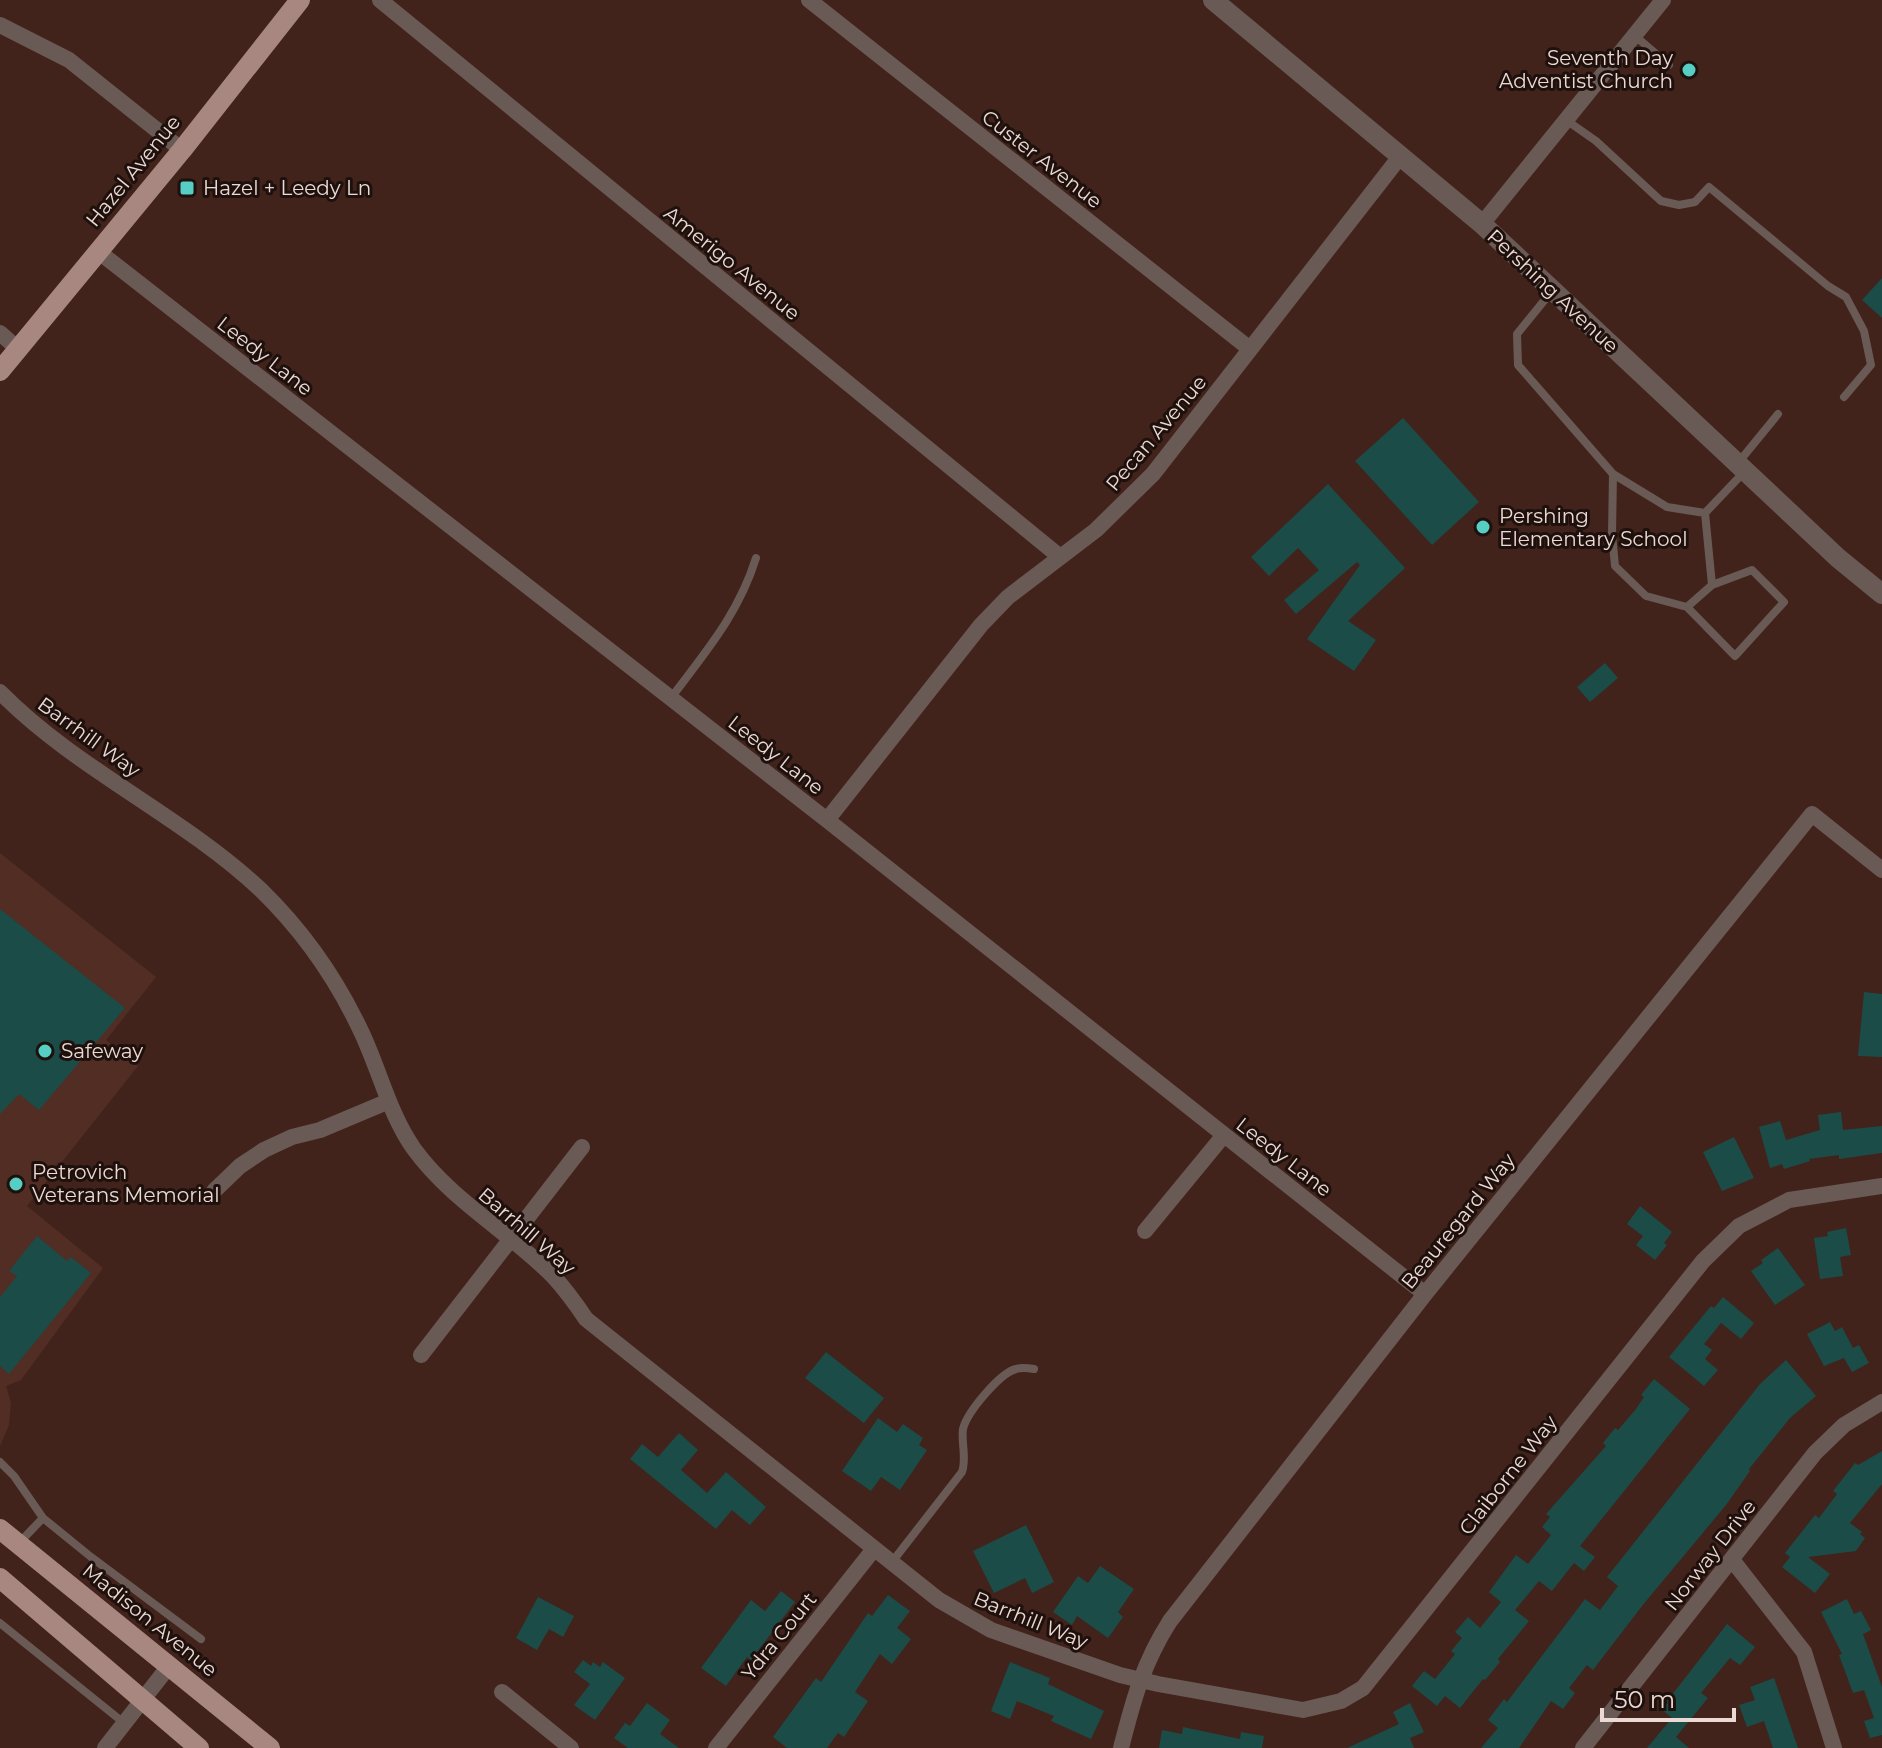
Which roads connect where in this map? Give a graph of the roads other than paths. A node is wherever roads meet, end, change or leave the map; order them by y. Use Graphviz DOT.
graph roads {
  1 [pos="300,0"];
  2 [pos="380,0"];
  3 [pos="809,0"];
  4 [pos="1213,0"];
  5 [pos="1663,0"];
  6 [pos="0,25"];
  7 [pos="1634,35"];
  8 [pos="1669,65"];
  9 [pos="1566,120"];
  10 [pos="182,150"];
  11 [pos="1399,158"];
  12 [pos="1482,224"];
  13 [pos="99,252"];
  14 [pos="1552,291"];
  15 [pos="0,333"];
  16 [pos="18,349"];
  17 [pos="1250,349"];
  18 [pos="0,371"];
  19 [pos="1844,397"];
  20 [pos="1778,414"];
  21 [pos="1741,467"];
  22 [pos="1613,474"];
  23 [pos="1705,513"];
  24 [pos="1059,556"];
  25 [pos="756,558"];
  26 [pos="1712,585"];
  27 [pos="1882,594"];
  28 [pos="1687,607"];
  29 [pos="0,692"];
  30 [pos="671,698"];
  31 [pos="827,820"];
  32 [pos="1882,870"];
  33 [pos="389,1101"];
  34 [pos="1224,1135"];
  35 [pos="582,1147"];
  36 [pos="1882,1186"];
  37 [pos="214,1191"];
  38 [pos="1145,1231"];
  39 [pos="510,1240"];
  40 [pos="1425,1294"];
  41 [pos="421,1355"];
  42 [pos="1034,1369"];
  43 [pos="1882,1402"];
  44 [pos="0,1462"];
  45 [pos="43,1518"];
  46 [pos="0,1529"];
  47 [pos="19,1544"];
  48 [pos="874,1549"];
  49 [pos="1733,1561"];
  50 [pos="892,1563"];
  51 [pos="0,1578"];
  52 [pos="0,1623"];
  53 [pos="201,1639"];
  54 [pos="169,1666"];
  55 [pos="1139,1680"];
  56 [pos="502,1692"];
  57 [pos="142,1701"];
  58 [pos="124,1724"];
  59 [pos="105,1748"];
  60 [pos="199,1748"];
  61 [pos="270,1748"];
  62 [pos="571,1748"];
  63 [pos="716,1748"];
  64 [pos="1121,1748"];
  65 [pos="1583,1748"];
  66 [pos="1834,1748"];
  1 -- 10 [label="main road, Hazel Avenue"];
  2 -- 24 [label="street, Amerigo Avenue"];
  3 -- 17 [label="street, Custer Avenue"];
  4 -- 11 [label="street, Pershing Avenue"];
  5 -- 7 [label="street"];
  6 -- 10 [label="street"];
  7 -- 8 [label="lane"];
  7 -- 9 [label="street"];
  9 -- 12 [label="street"];
  9 -- 19 [label="lane"];
  10 -- 13 [label="main road, Hazel Avenue"];
  11 -- 12 [label="street, Pershing Avenue"];
  11 -- 17 [label="street, Pecan Avenue"];
  12 -- 14 [label="street, Pershing Avenue"];
  13 -- 16 [label="main road, Hazel Avenue"];
  13 -- 30 [label="street, Leedy Lane"];
  14 -- 21 [label="street, Pershing Avenue"];
  14 -- 22 [label="lane"];
  15 -- 16 [label="street"];
  16 -- 18 [label="main road, Hazel Avenue"];
  17 -- 24 [label="street, Pecan Avenue"];
  20 -- 21 [label="lane"];
  21 -- 23 [label="lane"];
  21 -- 27 [label="street, Pershing Avenue"];
  22 -- 23 [label="lane"];
  22 -- 28 [label="lane"];
  23 -- 26 [label="lane"];
  24 -- 31 [label="street, Pecan Avenue"];
  25 -- 30 [label="lane"];
  26 -- 28 [label="lane"];
  26 -- 28 [label="lane"];
  29 -- 33 [label="street, Barrhill Way"];
  30 -- 31 [label="street, Leedy Lane"];
  31 -- 34 [label="street, Leedy Lane"];
  32 -- 40 [label="street, Beauregard Way"];
  33 -- 37 [label="street"];
  33 -- 39 [label="street, Barrhill Way"];
  34 -- 38 [label="street"];
  34 -- 40 [label="street, Leedy Lane"];
  35 -- 39 [label="street"];
  36 -- 55 [label="street, Claiborne Way"];
  39 -- 41 [label="street"];
  39 -- 48 [label="street, Barrhill Way"];
  40 -- 55 [label="street, Beauregard Way"];
  42 -- 50 [label="lane"];
  43 -- 49 [label="street, Norway Drive"];
  44 -- 45 [label="lane"];
  45 -- 47 [label="lane"];
  45 -- 53 [label="lane"];
  46 -- 47 [label="main road, Madison Avenue"];
  47 -- 54 [label="main road, Madison Avenue"];
  48 -- 50 [label="street, Barrhill Way"];
  48 -- 63 [label="street, Ydra Court"];
  49 -- 65 [label="street, Norway Drive"];
  49 -- 66 [label="street"];
  50 -- 55 [label="street, Barrhill Way"];
  51 -- 57 [label="main road"];
  52 -- 58 [label="lane"];
  54 -- 57 [label="street"];
  54 -- 61 [label="main road, Madison Avenue"];
  55 -- 64 [label="street, Beauregard Way"];
  56 -- 62 [label="street"];
  57 -- 58 [label="street"];
  57 -- 60 [label="main road"];
  58 -- 59 [label="street"];
}
